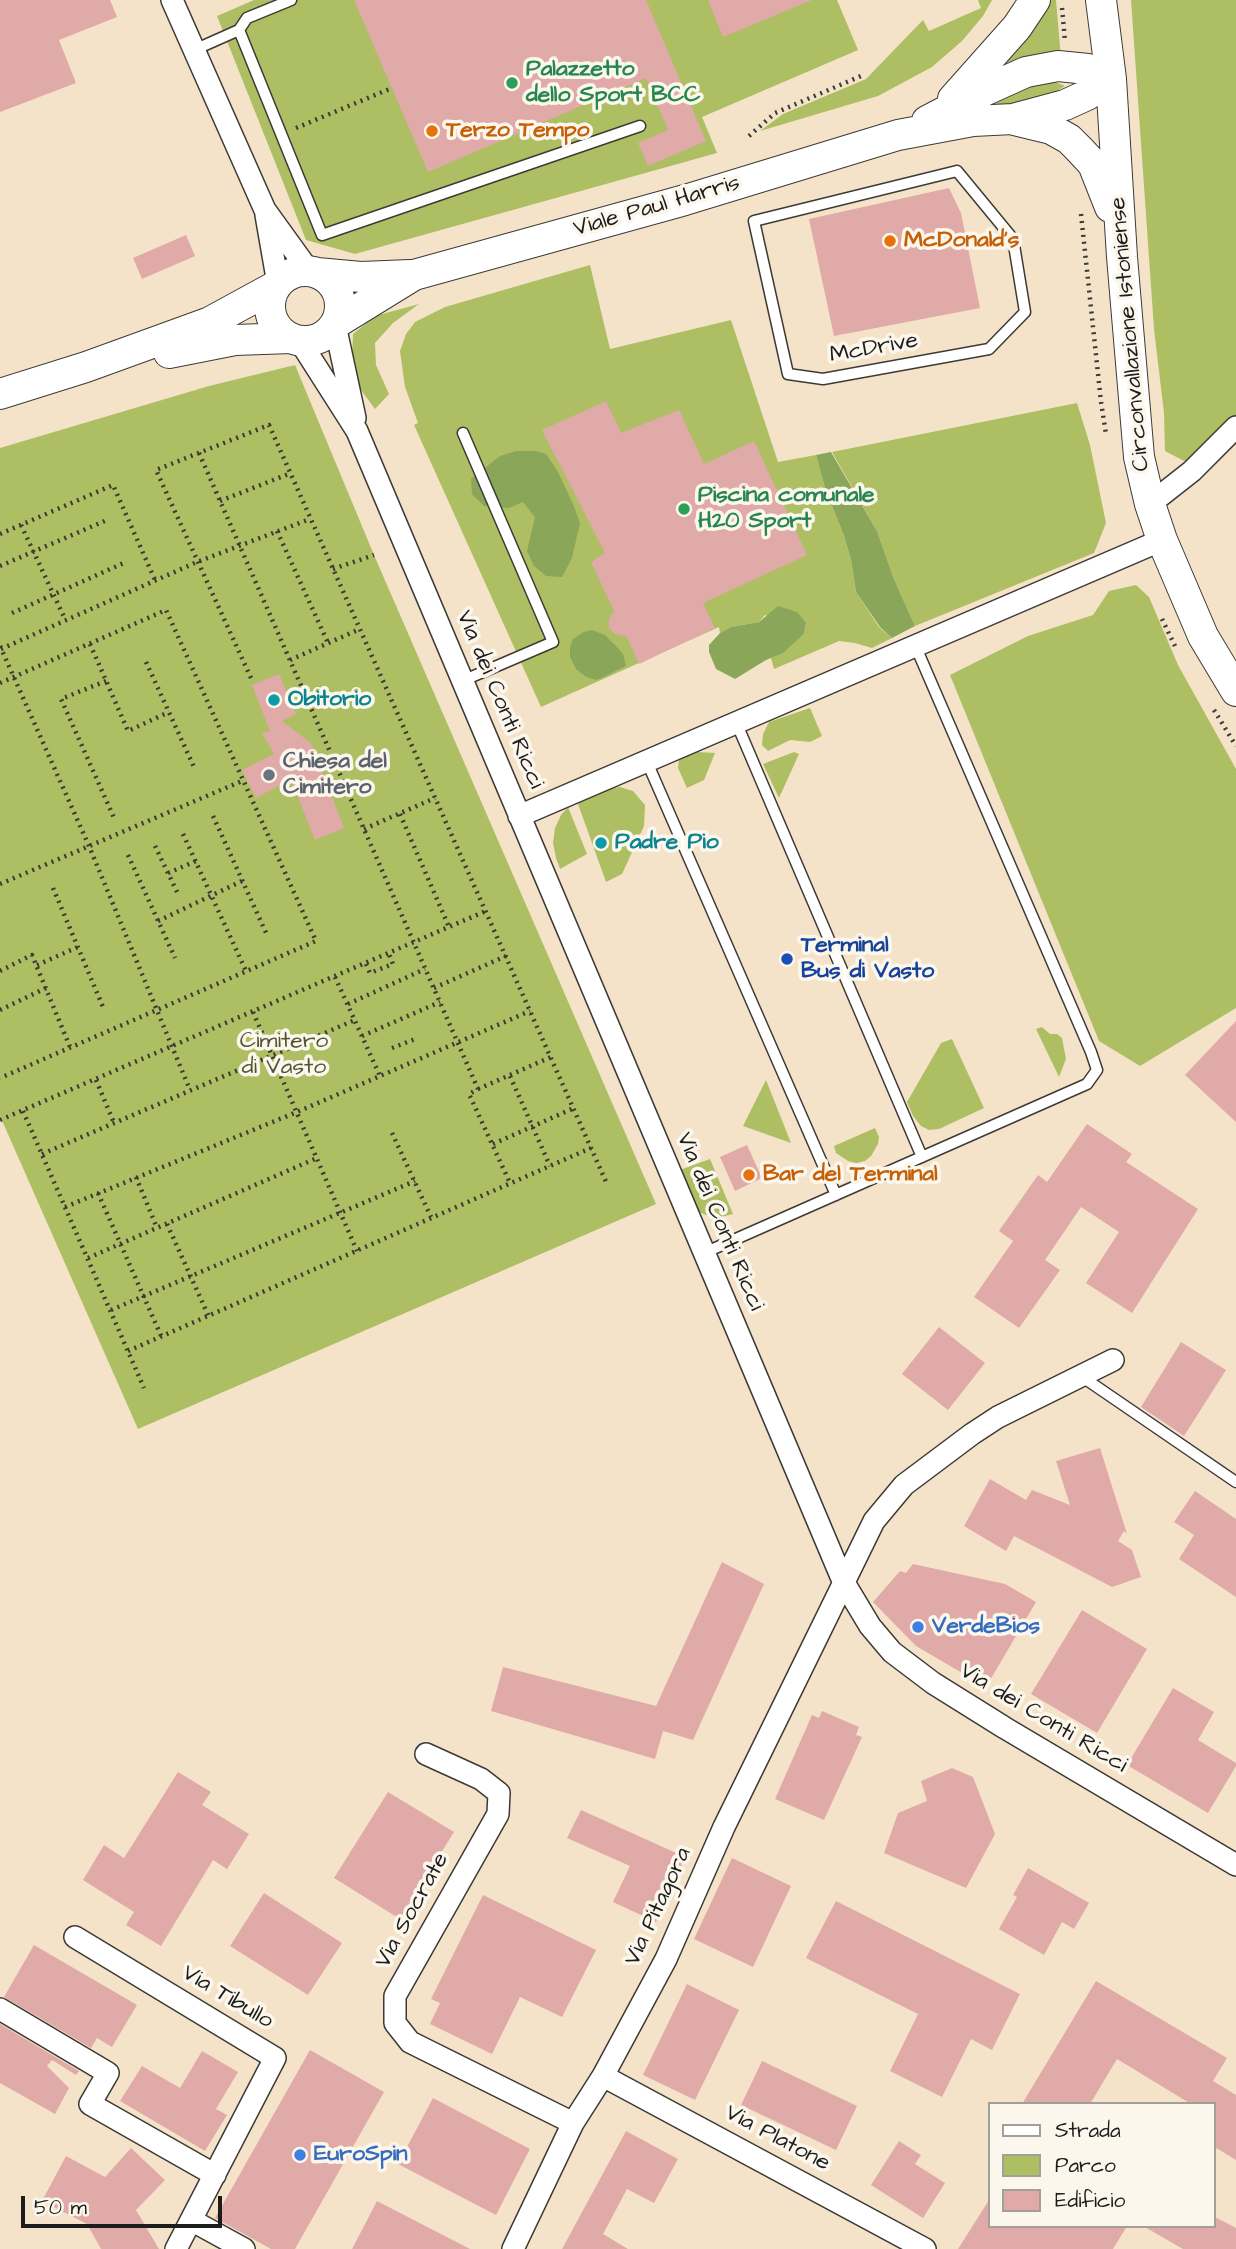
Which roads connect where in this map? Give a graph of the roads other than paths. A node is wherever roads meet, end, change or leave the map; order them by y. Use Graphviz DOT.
graph roads {
  1 [pos="172,0"];
  2 [pos="290,0"];
  3 [pos="1035,0"];
  4 [pos="1101,0"];
  5 [pos="239,30"];
  6 [pos="194,50"];
  7 [pos="1111,79"];
  8 [pos="935,117"];
  9 [pos="1013,120"];
  10 [pos="640,126"];
  11 [pos="898,135"];
  12 [pos="265,209"];
  13 [pos="1122,257"];
  14 [pos="313,272"];
  15 [pos="414,275"];
  16 [pos="277,285"];
  17 [pos="1025,312"];
  18 [pos="335,324"];
  19 [pos="295,339"];
  20 [pos="86,367"];
  21 [pos="0,394"];
  22 [pos="1236,427"];
  23 [pos="357,431"];
  24 [pos="463,433"];
  25 [pos="1150,504"];
  26 [pos="1162,540"];
  27 [pos="915,645"];
  28 [pos="462,681"];
  29 [pos="1236,691"];
  30 [pos="736,722"];
  31 [pos="647,762"];
  32 [pos="519,816"];
  33 [pos="922,1157"];
  34 [pos="836,1195"];
  35 [pos="704,1252"];
  36 [pos="1113,1360"];
  37 [pos="1081,1376"];
  38 [pos="1236,1482"];
  39 [pos="843,1581"];
  40 [pos="426,1754"];
  41 [pos="1233,1858"];
  42 [pos="75,1937"];
  43 [pos="0,2009"];
  44 [pos="603,2076"];
  45 [pos="573,2123"];
  46 [pos="215,2175"];
  47 [pos="191,2221"];
  48 [pos="914,2246"];
  49 [pos="176,2249"];
  50 [pos="244,2249"];
  51 [pos="513,2249"];
  1 -- 6 [label="street"];
  2 -- 5 [label="lane"];
  3 -- 8 [label="main road, Viale Paul Harris"];
  4 -- 7 [label="main road, Circonvallazione Istoniense"];
  5 -- 6 [label="lane"];
  5 -- 10 [label="lane"];
  6 -- 12 [label="street"];
  7 -- 8 [label="main road, Viale Paul Harris"];
  7 -- 9 [label="main road, Viale Paul Harris"];
  7 -- 13 [label="main road, Circonvallazione Istoniense"];
  8 -- 11 [label="main road, Viale Paul Harris"];
  9 -- 11 [label="main road, Viale Paul Harris"];
  9 -- 13 [label="main road, Viale Paul Harris"];
  11 -- 15 [label="main road, Viale Paul Harris"];
  12 -- 14 [label="street"];
  12 -- 16 [label="street"];
  13 -- 25 [label="main road, Circonvallazione Istoniense"];
  14 -- 15 [label="main road, Viale Paul Harris"];
  14 -- 16 [label="main road"];
  14 -- 18 [label="main road"];
  15 -- 18 [label="main road, Viale Paul Harris"];
  16 -- 19 [label="main road"];
  16 -- 20 [label="main road"];
  17 -- 17 [label="lane, McDrive"];
  18 -- 19 [label="main road"];
  18 -- 23 [label="street, Via dei Conti Ricci"];
  19 -- 20 [label="main road"];
  19 -- 23 [label="street, Via dei Conti Ricci"];
  20 -- 21 [label="main road"];
  22 -- 25 [label="street"];
  23 -- 28 [label="street, Via dei Conti Ricci"];
  24 -- 28 [label="lane"];
  25 -- 26 [label="main road, Circonvallazione Istoniense"];
  26 -- 27 [label="street"];
  26 -- 29 [label="main road, Circonvallazione Istoniense"];
  27 -- 30 [label="street"];
  27 -- 33 [label="lane"];
  28 -- 32 [label="street, Via dei Conti Ricci"];
  30 -- 31 [label="street"];
  30 -- 33 [label="lane"];
  31 -- 32 [label="street"];
  31 -- 34 [label="lane"];
  32 -- 35 [label="street, Via dei Conti Ricci"];
  33 -- 34 [label="lane"];
  34 -- 35 [label="lane"];
  35 -- 39 [label="street, Via dei Conti Ricci"];
  36 -- 37 [label="street, Via Pitagora"];
  37 -- 38 [label="lane"];
  37 -- 39 [label="street, Via Pitagora"];
  39 -- 41 [label="street, Via dei Conti Ricci"];
  39 -- 44 [label="street, Via Pitagora"];
  40 -- 45 [label="street, Via Socrate"];
  42 -- 46 [label="street, Via Tibullo"];
  43 -- 46 [label="street"];
  44 -- 45 [label="street, Via Pitagora"];
  44 -- 48 [label="street, Via Platone"];
  45 -- 51 [label="street, Via Pitagora"];
  46 -- 47 [label="street, Via Tibullo"];
  47 -- 49 [label="street, Via Tibullo"];
  47 -- 50 [label="street"];
}
